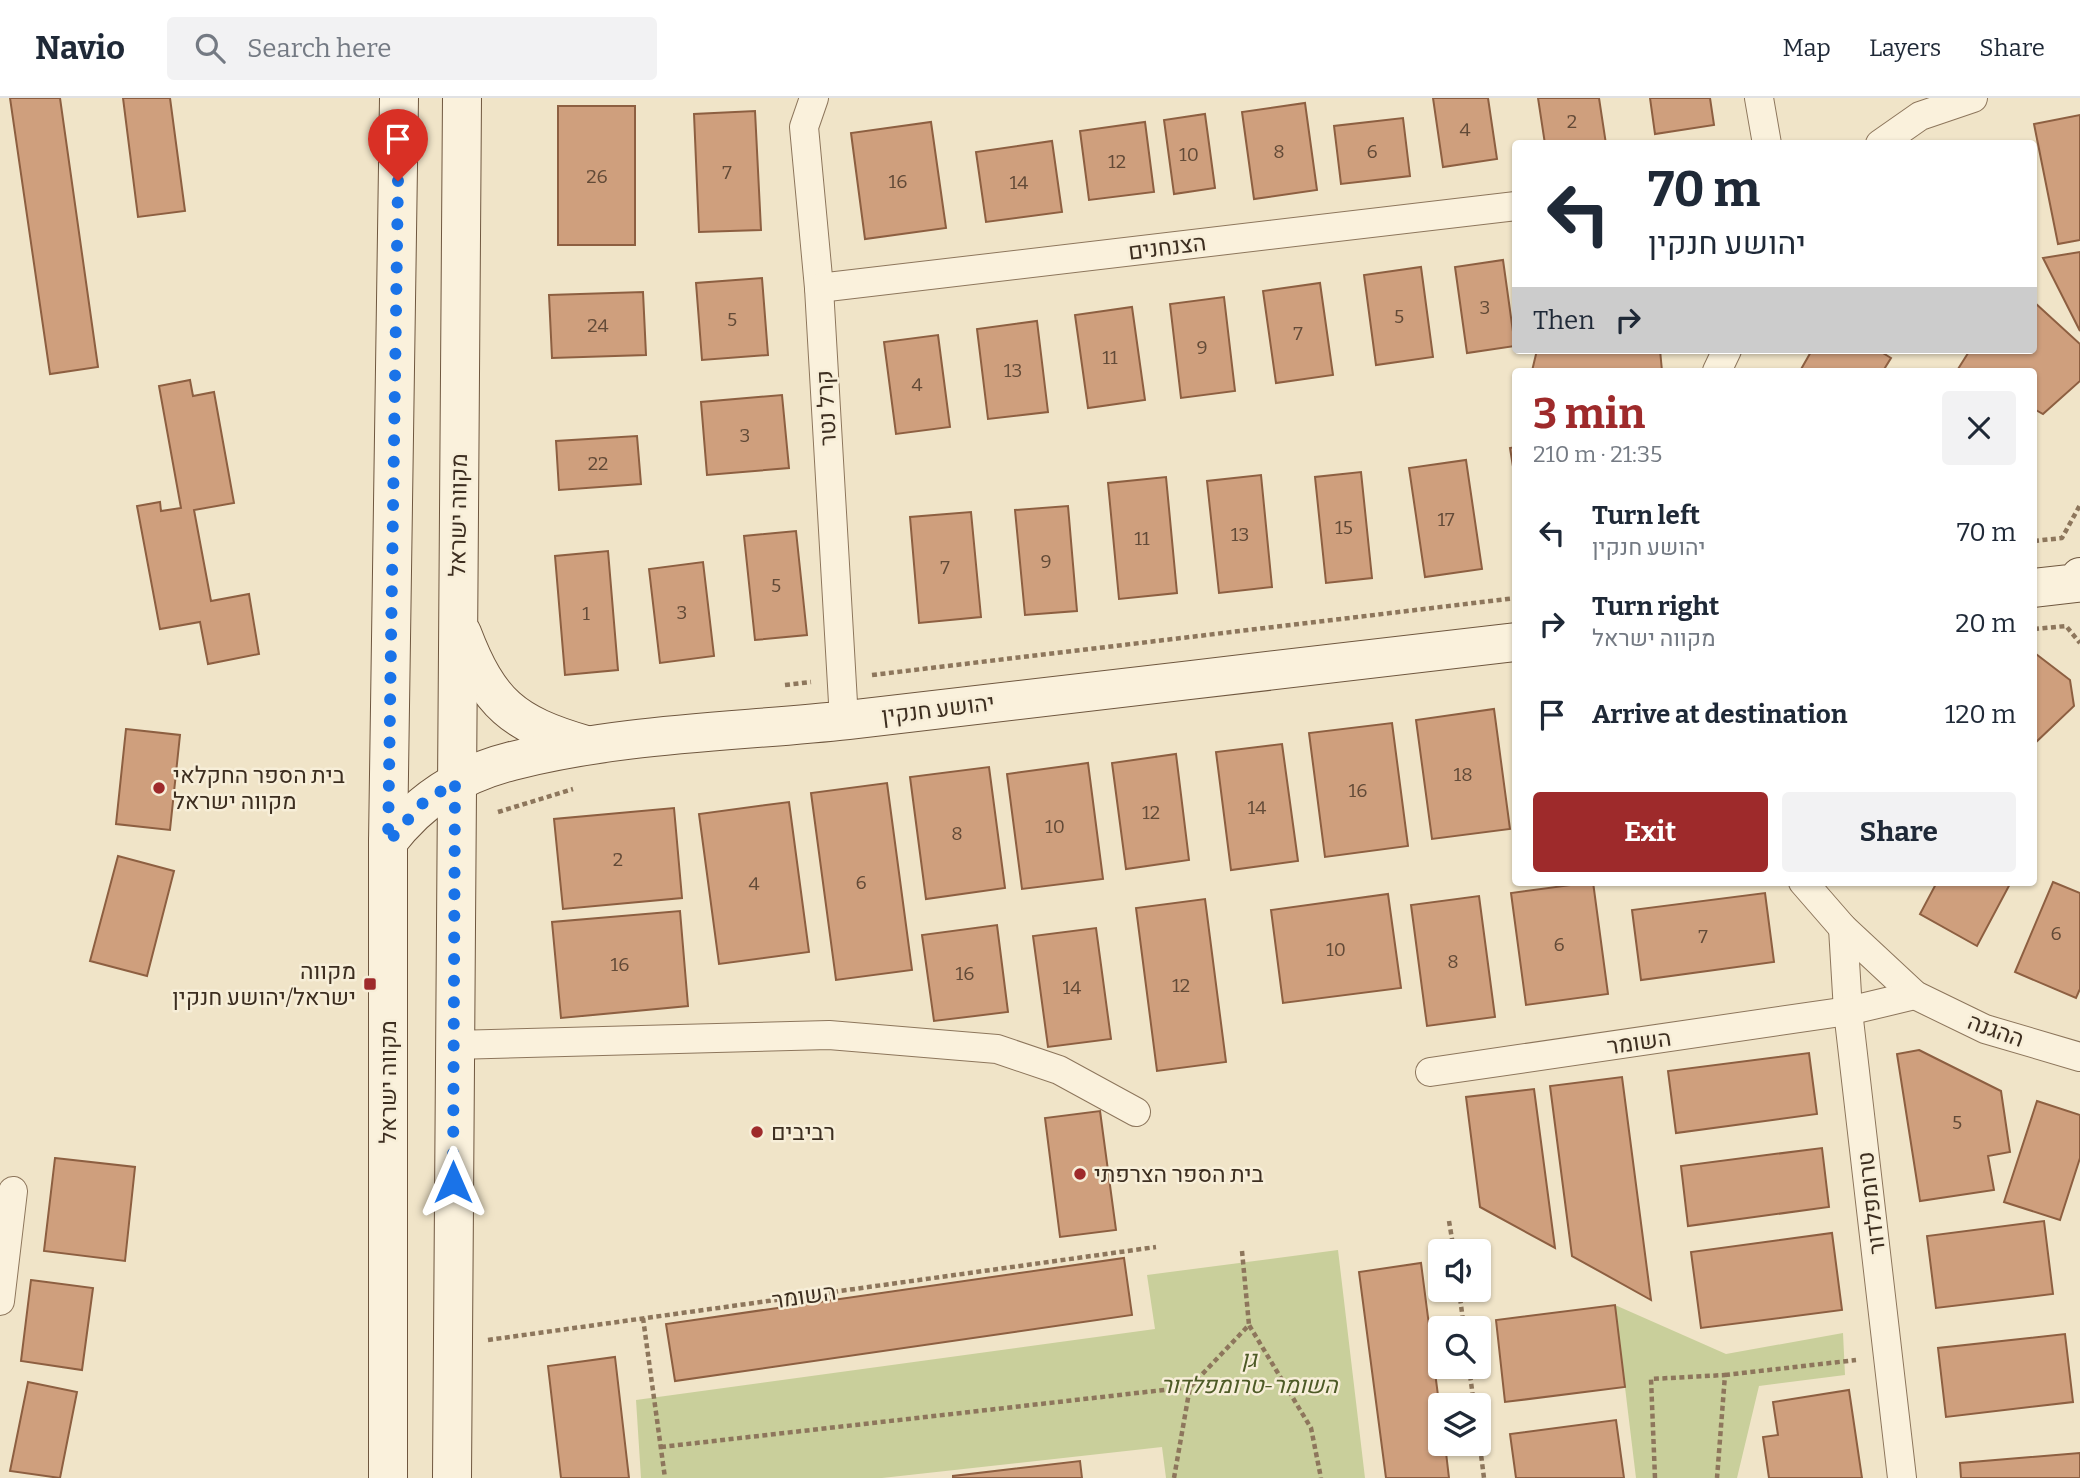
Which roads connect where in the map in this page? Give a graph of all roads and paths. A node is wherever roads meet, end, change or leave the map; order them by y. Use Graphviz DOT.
graph roads {
  1 [pos="399,98"];
  2 [pos="462,98"];
  3 [pos="814,98"];
  4 [pos="1759,98"];
  5 [pos="1973,98"];
  6 [pos="1766,140"];
  7 [pos="1886,140"];
  8 [pos="1512,206"];
  9 [pos="819,288"];
  10 [pos="2080,505"];
  11 [pos="2037,541"];
  12 [pos="2079,583"];
  13 [pos="2037,588"];
  14 [pos="1512,598"];
  15 [pos="457,621"];
  16 [pos="2037,629"];
  17 [pos="1512,642"];
  18 [pos="2080,643"];
  19 [pos="841,678"];
  20 [pos="772,687"];
  21 [pos="844,720"];
  22 [pos="588,746"];
  23 [pos="455,782"];
  24 [pos="388,842"];
  25 [pos="1806,886"];
  26 [pos="1843,928"];
  27 [pos="1915,995"];
  28 [pos="1848,1011"];
  29 [pos="453,1045"];
  30 [pos="2080,1057"];
  31 [pos="1430,1072"];
  32 [pos="1136,1112"];
  33 [pos="13,1191"];
  34 [pos="1449,1221"];
  35 [pos="1452,1239"];
  36 [pos="1156,1247"];
  37 [pos="1242,1251"];
  38 [pos="0,1301"];
  39 [pos="643,1318"];
  40 [pos="1249,1325"];
  41 [pos="452,1345"];
  42 [pos="1889,1357"];
  43 [pos="1725,1375"];
  44 [pos="1190,1387"];
  45 [pos="661,1447"];
  46 [pos="1481,1456"];
  47 [pos="388,1478"];
  48 [pos="452,1478"];
  49 [pos="665,1478"];
  50 [pos="1174,1478"];
  51 [pos="1321,1478"];
  52 [pos="1484,1478"];
  53 [pos="1656,1478"];
  54 [pos="1717,1478"];
  55 [pos="1902,1478"];
  1 -- 24 [label="main road, מקווה ישראל"];
  2 -- 15 [label="main road, מקווה ישראל"];
  3 -- 9 [label="street, קרל נטר"];
  4 -- 6 [label="street"];
  5 -- 7 [label="street"];
  8 -- 9 [label="street, הצנחנים"];
  9 -- 19 [label="street, קרל נטר"];
  10 -- 11 [label="path"];
  12 -- 13 [label="main road"];
  14 -- 19 [label="path"];
  15 -- 22 [label="main road"];
  15 -- 23 [label="main road, מקווה ישראל"];
  16 -- 18 [label="path"];
  17 -- 21 [label="main road, יהושע חנקין"];
  19 -- 20 [label="path"];
  19 -- 21 [label="street, קרל נטר"];
  21 -- 22 [label="main road, יהושע חנקין"];
  22 -- 23 [label="main road, יהושע חנקין"];
  23 -- 24 [label="main road, יהושע חנקין"];
  23 -- 29 [label="main road, מקווה ישראל"];
  24 -- 47 [label="main road, מקווה ישראל"];
  25 -- 26 [label="street, ההגנה"];
  26 -- 27 [label="street, ההגנה"];
  26 -- 28 [label="street, טרומפלדור"];
  27 -- 28 [label="street"];
  27 -- 30 [label="street, ההגנה"];
  28 -- 31 [label="street, השומר"];
  28 -- 42 [label="street, טרומפלדור"];
  29 -- 32 [label="street"];
  29 -- 41 [label="main road, מקווה ישראל"];
  33 -- 38 [label="street"];
  34 -- 35 [label="path"];
  36 -- 39 [label="path, השומר"];
  37 -- 40 [label="path"];
  39 -- 41 [label="path, השומר"];
  39 -- 45 [label="path"];
  40 -- 44 [label="path"];
  40 -- 51 [label="path"];
  41 -- 48 [label="main road, מקווה ישראל"];
  42 -- 43 [label="path"];
  42 -- 55 [label="street, טרומפלדור"];
  43 -- 53 [label="path"];
  43 -- 54 [label="path"];
  44 -- 45 [label="path"];
  44 -- 50 [label="path"];
  45 -- 49 [label="path"];
  46 -- 52 [label="path"];
}
